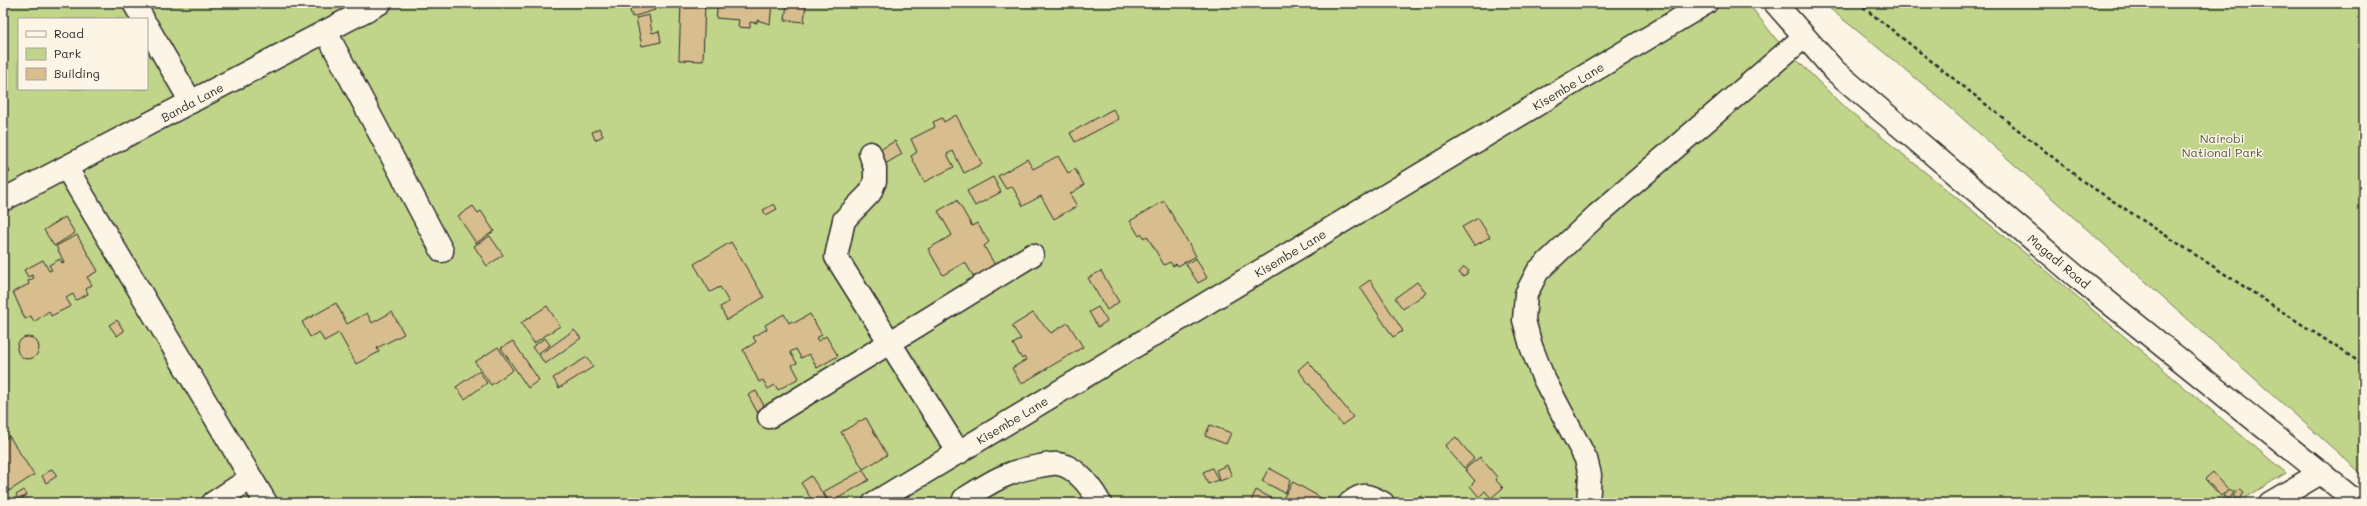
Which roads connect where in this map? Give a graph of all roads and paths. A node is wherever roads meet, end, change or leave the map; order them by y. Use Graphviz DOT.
graph roads {
  1 [pos="134,3"];
  2 [pos="380,3"];
  3 [pos="1706,3"];
  4 [pos="1775,3"];
  5 [pos="1858,3"];
  6 [pos="142,18"];
  7 [pos="148,28"];
  8 [pos="326,32"];
  9 [pos="1804,37"];
  10 [pos="191,102"];
  11 [pos="870,153"];
  12 [pos="66,167"];
  13 [pos="3,200"];
  14 [pos="442,251"];
  15 [pos="1032,255"];
  16 [pos="888,343"];
  17 [pos="2364,365"];
  18 [pos="769,417"];
  19 [pos="959,453"];
  20 [pos="2322,472"];
  21 [pos="251,478"];
  22 [pos="966,502"];
  23 [pos="213,503"];
  24 [pos="266,503"];
  25 [pos="874,503"];
  26 [pos="1100,503"];
  27 [pos="1350,503"];
  28 [pos="1383,503"];
  29 [pos="1588,503"];
  30 [pos="2270,503"];
  31 [pos="2358,503"];
  1 -- 6 [label="main road"];
  2 -- 8 [label="main road, Banda Lane"];
  3 -- 19 [label="main road, Kisembe Lane"];
  4 -- 9 [label="main road, Magadi Road"];
  5 -- 17 [label="path"];
  7 -- 10 [label="main road"];
  8 -- 10 [label="main road, Banda Lane"];
  8 -- 14 [label="main road"];
  9 -- 20 [label="main road, Magadi Road"];
  9 -- 29 [label="main road"];
  10 -- 12 [label="main road, Banda Lane"];
  11 -- 16 [label="main road"];
  12 -- 13 [label="main road, Banda Lane"];
  12 -- 21 [label="main road"];
  15 -- 16 [label="main road"];
  16 -- 18 [label="main road"];
  16 -- 19 [label="main road"];
  19 -- 25 [label="main road, Kisembe Lane"];
  20 -- 30 [label="main road"];
  20 -- 31 [label="main road, Magadi Road"];
  21 -- 23 [label="main road"];
  21 -- 24 [label="main road"];
  22 -- 26 [label="main road"];
  27 -- 28 [label="main road"];
}
